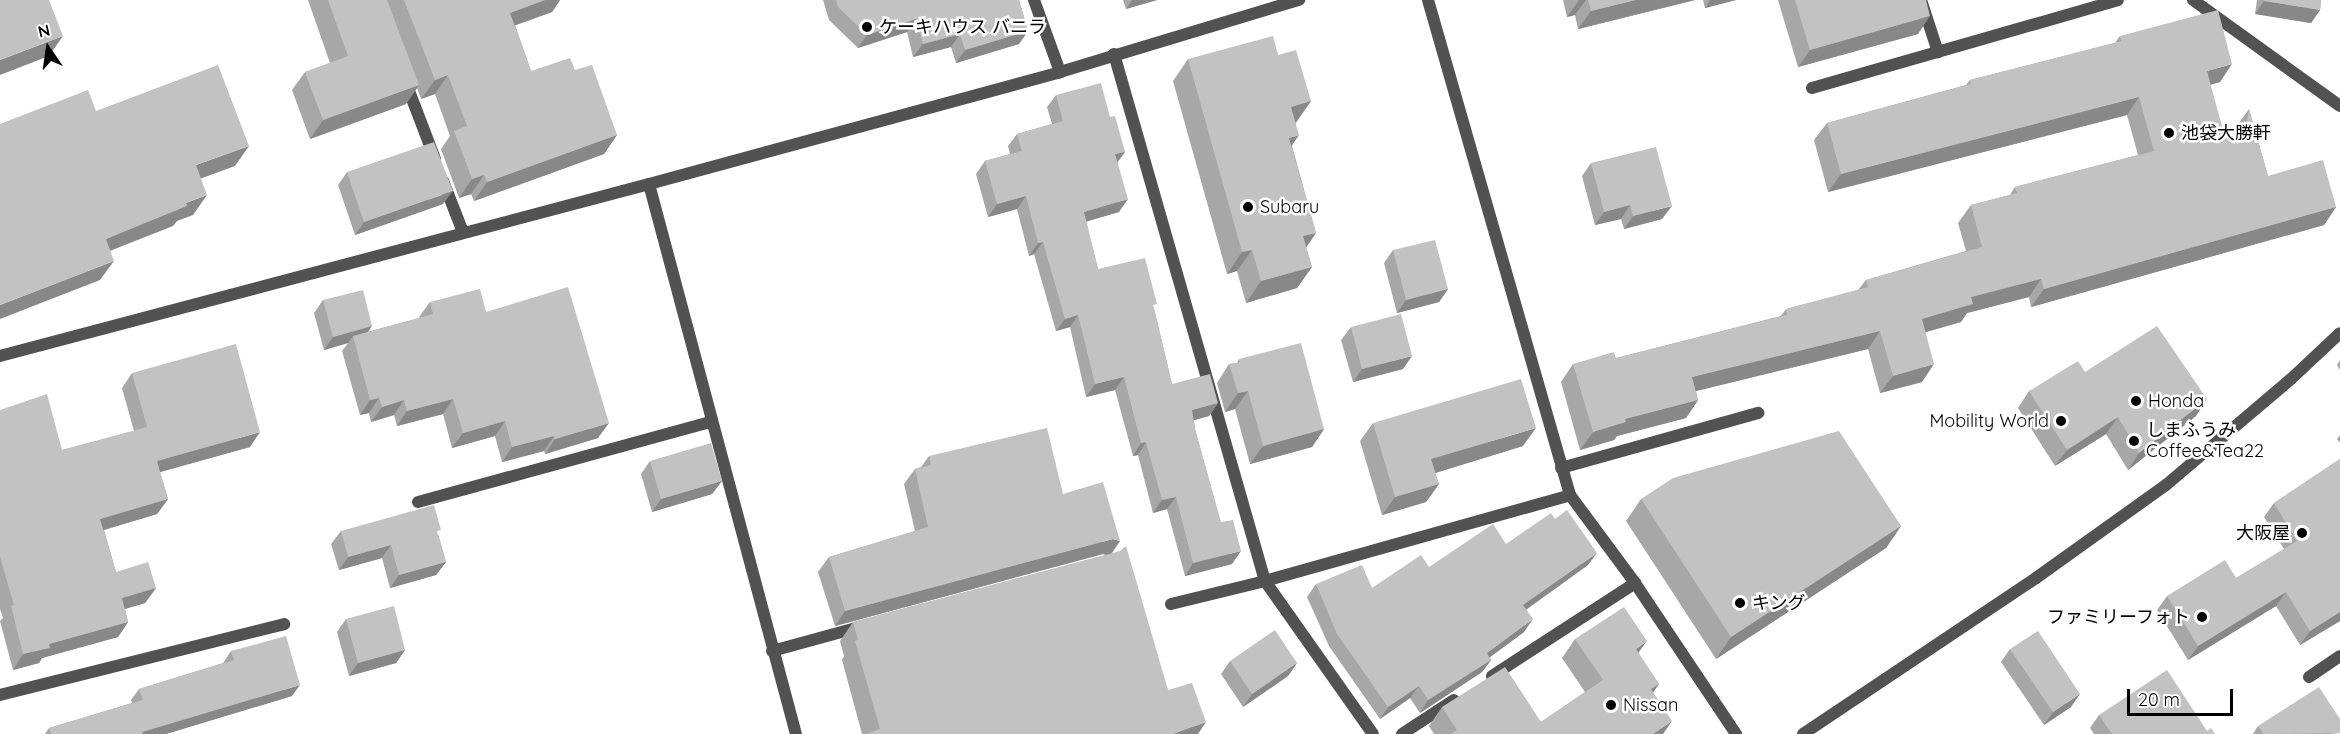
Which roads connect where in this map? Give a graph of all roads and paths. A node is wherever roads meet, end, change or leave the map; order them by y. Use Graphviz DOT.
graph roads {
  1 [pos="1034,0"];
  2 [pos="1299,0"];
  3 [pos="1428,0"];
  4 [pos="1921,0"];
  5 [pos="2118,0"];
  6 [pos="2193,0"];
  7 [pos="1938,52"];
  8 [pos="1114,54"];
  9 [pos="400,66"];
  10 [pos="1060,72"];
  11 [pos="1812,88"];
  12 [pos="2340,106"];
  13 [pos="649,184"];
  14 [pos="463,231"];
  15 [pos="2340,333"];
  16 [pos="0,356"];
  17 [pos="1758,413"];
  18 [pos="710,422"];
  19 [pos="1561,468"];
  20 [pos="1570,495"];
  21 [pos="418,502"];
  22 [pos="1265,581"];
  23 [pos="1635,583"];
  24 [pos="1172,604"];
  25 [pos="284,624"];
  26 [pos="875,624"];
  27 [pos="772,651"];
  28 [pos="2340,656"];
  29 [pos="2309,677"];
  30 [pos="1480,684"];
  31 [pos="0,695"];
  32 [pos="1461,696"];
  33 [pos="796,734"];
  34 [pos="1373,734"];
  35 [pos="1402,734"];
  36 [pos="1736,734"];
  37 [pos="1803,734"];
  1 -- 10 [label="street"];
  2 -- 8 [label="street"];
  3 -- 19 [label="street"];
  4 -- 7 [label="street"];
  5 -- 7 [label="street"];
  6 -- 12 [label="street"];
  7 -- 11 [label="street"];
  8 -- 10 [label="street"];
  8 -- 22 [label="street"];
  9 -- 14 [label="street"];
  10 -- 13 [label="street"];
  13 -- 14 [label="street"];
  13 -- 18 [label="street"];
  14 -- 16 [label="street"];
  15 -- 37 [label="street"];
  17 -- 19 [label="street"];
  18 -- 21 [label="street"];
  18 -- 27 [label="street"];
  19 -- 20 [label="street"];
  20 -- 22 [label="street"];
  20 -- 23 [label="street"];
  22 -- 24 [label="street"];
  22 -- 34 [label="street"];
  23 -- 30 [label="street"];
  23 -- 36 [label="street"];
  25 -- 31 [label="street"];
  26 -- 27 [label="street"];
  27 -- 33 [label="street"];
  28 -- 29 [label="street"];
  32 -- 35 [label="street"];
}
